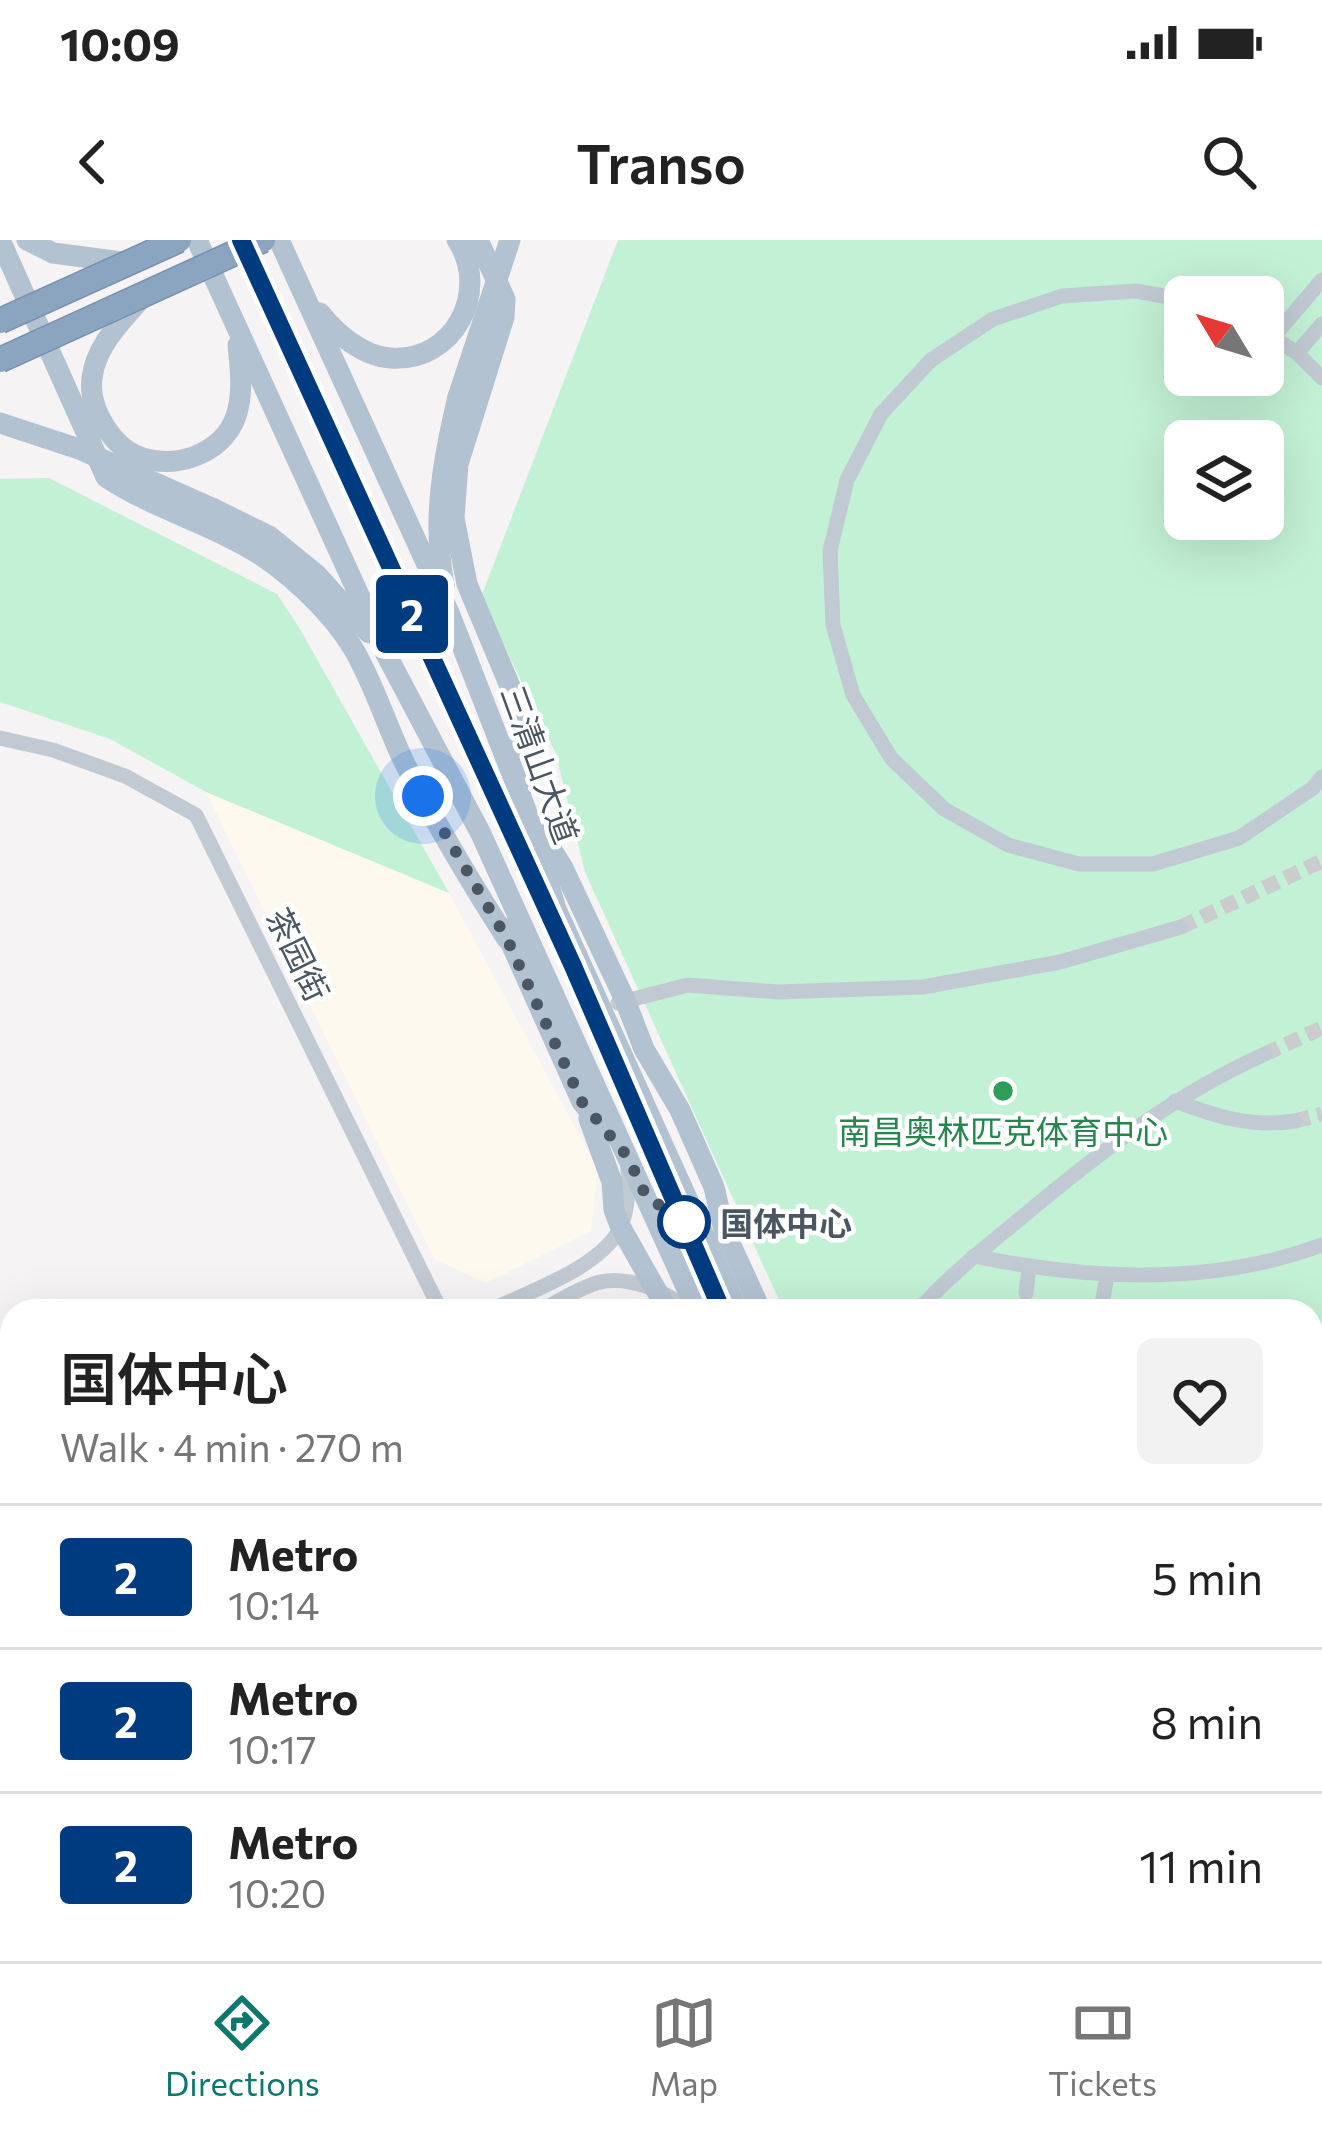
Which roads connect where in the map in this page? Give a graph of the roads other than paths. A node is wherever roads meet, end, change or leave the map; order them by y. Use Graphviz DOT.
graph roads {
  1 [pos="0,240"];
  2 [pos="27,240"];
  3 [pos="262,240"];
  4 [pos="279,240"];
  5 [pos="458,240"];
  6 [pos="478,240"];
  7 [pos="510,240"];
  8 [pos="193,243"];
  9 [pos="129,263"];
  10 [pos="1322,280"];
  11 [pos="301,289"];
  12 [pos="146,293"];
  13 [pos="1164,296"];
  14 [pos="1284,318"];
  15 [pos="0,321"];
  16 [pos="1322,324"];
  17 [pos="237,327"];
  18 [pos="1284,344"];
  19 [pos="1297,353"];
  20 [pos="0,360"];
  21 [pos="1322,378"];
  22 [pos="0,423"];
  23 [pos="450,615"];
  24 [pos="385,652"];
  25 [pos="0,737"];
  26 [pos="1322,777"];
  27 [pos="526,810"];
  28 [pos="481,834"];
  29 [pos="1181,927"];
  30 [pos="507,939"];
  31 [pos="626,1000"];
  32 [pos="602,1011"];
  33 [pos="1265,1054"];
  34 [pos="1175,1101"];
  35 [pos="582,1102"];
  36 [pos="1295,1121"];
  37 [pos="628,1157"];
  38 [pos="621,1228"];
  39 [pos="1322,1245"];
  40 [pos="974,1256"];
  41 [pos="1029,1268"];
  42 [pos="1107,1276"];
  43 [pos="1026,1293"];
  44 [pos="1103,1298"];
  45 [pos="435,1299"];
  46 [pos="513,1299"];
  47 [pos="564,1299"];
  48 [pos="660,1299"];
  49 [pos="662,1299"];
  50 [pos="687,1299"];
  51 [pos="733,1299"];
  52 [pos="756,1299"];
  53 [pos="931,1299"];
  1 -- 30 [label="main road"];
  2 -- 9 [label="main road"];
  3 -- 12 [label="highway, bridge"];
  4 -- 11 [label="main road, 三清山大道"];
  5 -- 11 [label="main road"];
  6 -- 27 [label="main road"];
  7 -- 23 [label="main road, bridge"];
  8 -- 9 [label="highway, bridge"];
  8 -- 17 [label="main road"];
  9 -- 15 [label="highway, bridge"];
  10 -- 14 [label="street"];
  11 -- 23 [label="main road, 三清山大道"];
  12 -- 17 [label="main road"];
  12 -- 20 [label="highway, bridge"];
  13 -- 26 [label="street"];
  16 -- 19 [label="street"];
  17 -- 24 [label="main road"];
  18 -- 19 [label="street"];
  19 -- 21 [label="street"];
  22 -- 24 [label="main road, bridge"];
  23 -- 27 [label="main road, 三清山大道"];
  24 -- 28 [label="main road"];
  25 -- 45 [label="street, 茶园街"];
  27 -- 31 [label="main road"];
  27 -- 32 [label="main road, 三清山大道"];
  28 -- 30 [label="main road"];
  28 -- 37 [label="main road"];
  29 -- 31 [label="street"];
  30 -- 35 [label="main road"];
  31 -- 32 [label="street"];
  31 -- 52 [label="main road"];
  32 -- 51 [label="main road, 三清山大道"];
  33 -- 34 [label="street"];
  34 -- 36 [label="street"];
  34 -- 40 [label="street"];
  35 -- 37 [label="main road"];
  35 -- 38 [label="main road"];
  37 -- 38 [label="street"];
  37 -- 50 [label="main road"];
  38 -- 46 [label="street"];
  38 -- 49 [label="main road"];
  39 -- 42 [label="street"];
  40 -- 41 [label="street"];
  40 -- 53 [label="street"];
  41 -- 42 [label="street"];
  41 -- 43 [label="street"];
  42 -- 44 [label="street"];
  47 -- 48 [label="street"];
}
